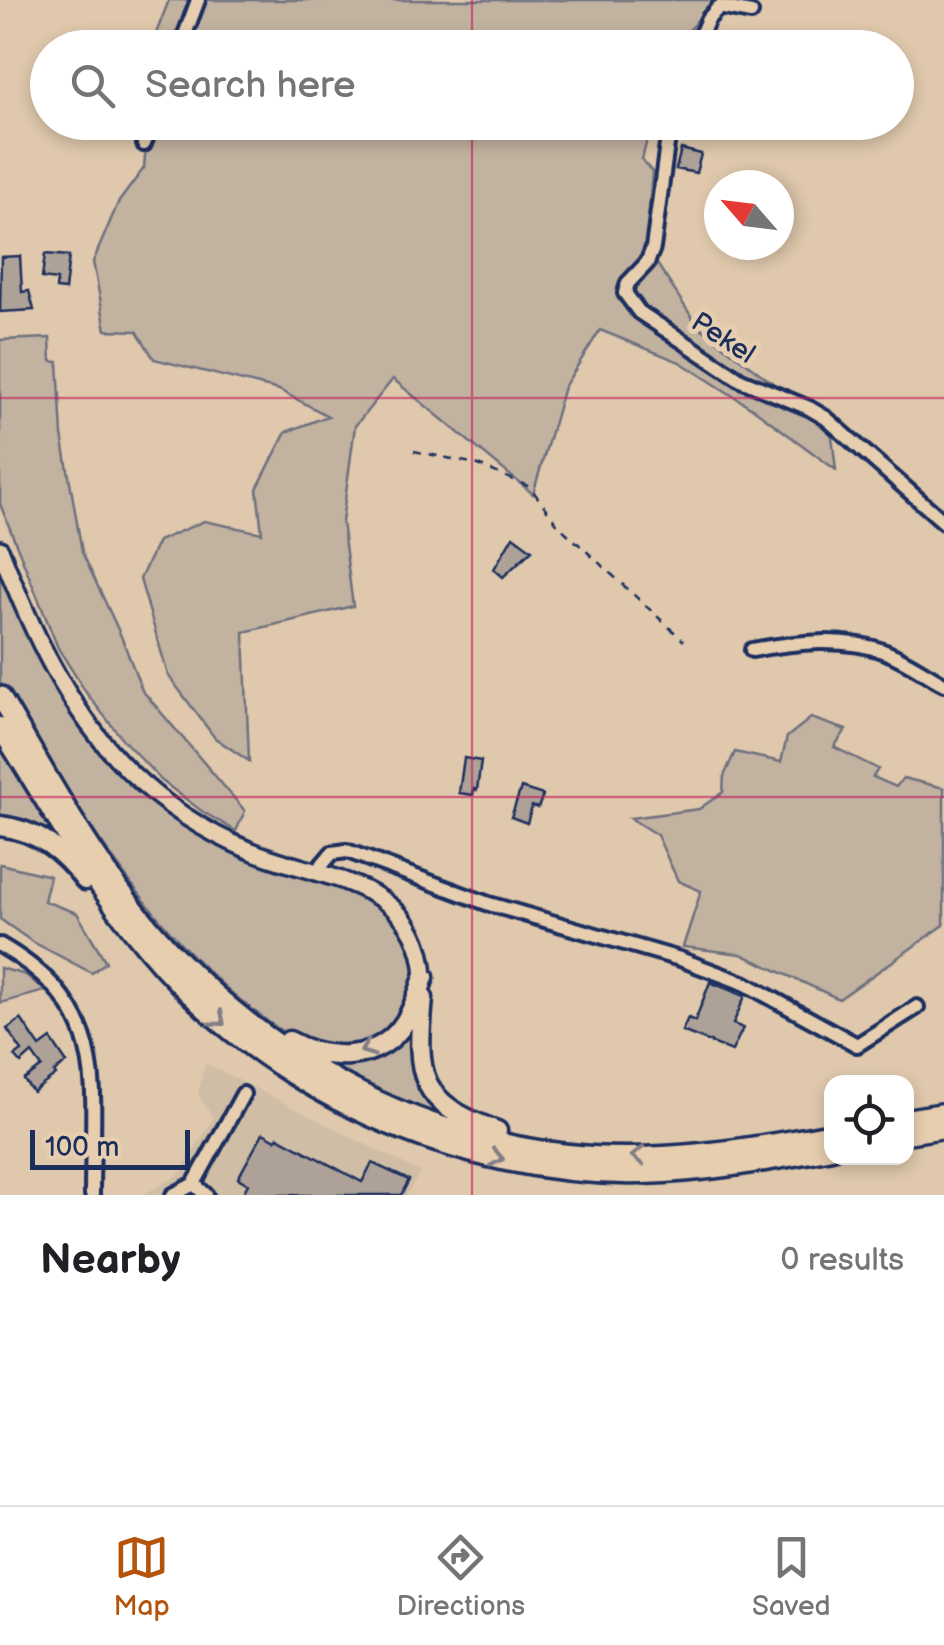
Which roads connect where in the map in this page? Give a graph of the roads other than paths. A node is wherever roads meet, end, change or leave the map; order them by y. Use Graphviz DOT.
graph roads {
  1 [pos="198,0"];
  2 [pos="751,13"];
  3 [pos="187,30"];
  4 [pos="703,30"];
  5 [pos="145,140"];
  6 [pos="668,140"];
  7 [pos="144,144"];
  8 [pos="944,522"];
  9 [pos="0,549"];
  10 [pos="752,650"];
  11 [pos="944,684"];
  12 [pos="0,696"];
  13 [pos="0,727"];
  14 [pos="0,826"];
  15 [pos="316,873"];
  16 [pos="106,897"];
  17 [pos="0,944"];
  18 [pos="424,977"];
  19 [pos="213,993"];
  20 [pos="917,1007"];
  21 [pos="243,1094"];
  22 [pos="942,1123"];
  23 [pos="914,1124"];
  24 [pos="824,1134"];
  25 [pos="824,1150"];
  26 [pos="558,1153"];
  27 [pos="194,1184"];
  28 [pos="92,1195"];
  29 [pos="173,1195"];
  30 [pos="206,1195"];
  1 -- 3 [label="street"];
  2 -- 4 [label="street"];
  5 -- 7 [label="street"];
  6 -- 8 [label="street, Pekel"];
  9 -- 15 [label="main road"];
  10 -- 11 [label="street"];
  12 -- 19 [label="highway"];
  13 -- 16 [label="highway"];
  14 -- 16 [label="highway"];
  15 -- 18 [label="main road"];
  15 -- 20 [label="street"];
  16 -- 25 [label="highway, one-way"];
  17 -- 28 [label="street"];
  18 -- 19 [label="highway, one-way"];
  18 -- 26 [label="highway"];
  19 -- 26 [label="highway"];
  21 -- 27 [label="street"];
  22 -- 23 [label="highway"];
  24 -- 26 [label="highway, one-way"];
  27 -- 29 [label="street"];
  27 -- 30 [label="street"];
}
